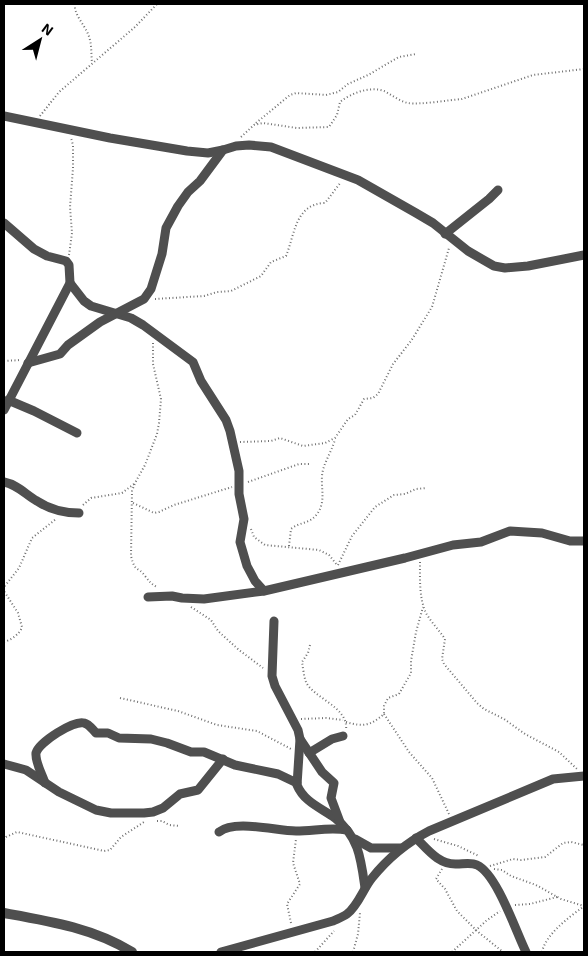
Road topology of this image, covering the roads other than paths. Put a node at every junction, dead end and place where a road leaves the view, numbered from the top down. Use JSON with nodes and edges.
{"nodes":[{"id":1,"x":4,"y":116,"type":"edge"},
{"id":2,"x":223,"y":150,"type":"junction"},
{"id":3,"x":498,"y":190,"type":"dead end"},
{"id":4,"x":4,"y":223,"type":"edge"},
{"id":5,"x":448,"y":236,"type":"junction"},
{"id":6,"x":584,"y":255,"type":"edge"},
{"id":7,"x":70,"y":283,"type":"junction"},
{"id":8,"x":117,"y":313,"type":"junction"},
{"id":9,"x":29,"y":361,"type":"junction"},
{"id":10,"x":8,"y":400,"type":"junction"},
{"id":11,"x":4,"y":410,"type":"edge"},
{"id":12,"x":77,"y":433,"type":"dead end"},
{"id":13,"x":4,"y":482,"type":"edge"},
{"id":14,"x":78,"y":513,"type":"road end"},
{"id":15,"x":584,"y":541,"type":"edge"},
{"id":16,"x":264,"y":591,"type":"junction"},
{"id":17,"x":148,"y":597,"type":"dead end"},
{"id":18,"x":274,"y":621,"type":"dead end"},
{"id":19,"x":343,"y":736,"type":"road end"},
{"id":20,"x":304,"y":753,"type":"junction"},
{"id":21,"x":223,"y":759,"type":"junction"},
{"id":22,"x":4,"y":764,"type":"edge"},
{"id":23,"x":584,"y":776,"type":"edge"},
{"id":24,"x":45,"y":783,"type":"junction"},
{"id":25,"x":297,"y":784,"type":"junction"},
{"id":26,"x":344,"y":827,"type":"junction"},
{"id":27,"x":219,"y":832,"type":"dead end"},
{"id":28,"x":420,"y":836,"type":"junction"},
{"id":29,"x":355,"y":840,"type":"junction"},
{"id":30,"x":401,"y":848,"type":"junction"},
{"id":31,"x":365,"y":888,"type":"junction"},
{"id":32,"x":4,"y":912,"type":"edge"},
{"id":33,"x":120,"y":949,"type":"edge"},
{"id":34,"x":132,"y":952,"type":"edge"},
{"id":35,"x":221,"y":952,"type":"edge"},
{"id":36,"x":526,"y":952,"type":"edge"}],
"edges":[{"from":1,"to":2,"type":"street"},
{"from":2,"to":5,"type":"street"},
{"from":2,"to":8,"type":"street"},
{"from":3,"to":5,"type":"street"},
{"from":4,"to":7,"type":"street"},
{"from":5,"to":6,"type":"street"},
{"from":7,"to":8,"type":"street"},
{"from":7,"to":9,"type":"street"},
{"from":8,"to":9,"type":"street"},
{"from":8,"to":16,"type":"street"},
{"from":9,"to":10,"type":"street"},
{"from":10,"to":11,"type":"street"},
{"from":10,"to":12,"type":"street"},
{"from":13,"to":14,"type":"street"},
{"from":15,"to":16,"type":"street"},
{"from":16,"to":17,"type":"street"},
{"from":18,"to":20,"type":"street"},
{"from":19,"to":20,"type":"street"},
{"from":20,"to":25,"type":"street"},
{"from":20,"to":26,"type":"street"},
{"from":21,"to":24,"type":"street"},
{"from":21,"to":24,"type":"street"},
{"from":21,"to":25,"type":"street"},
{"from":22,"to":24,"type":"street"},
{"from":23,"to":28,"type":"street"},
{"from":25,"to":26,"type":"street"},
{"from":26,"to":27,"type":"street"},
{"from":26,"to":29,"type":"street"},
{"from":28,"to":30,"type":"street"},
{"from":28,"to":36,"type":"street"},
{"from":29,"to":30,"type":"street"},
{"from":29,"to":31,"type":"street"},
{"from":30,"to":31,"type":"street"},
{"from":31,"to":35,"type":"street"},
{"from":32,"to":33,"type":"street"},
{"from":33,"to":34,"type":"street"}]}
